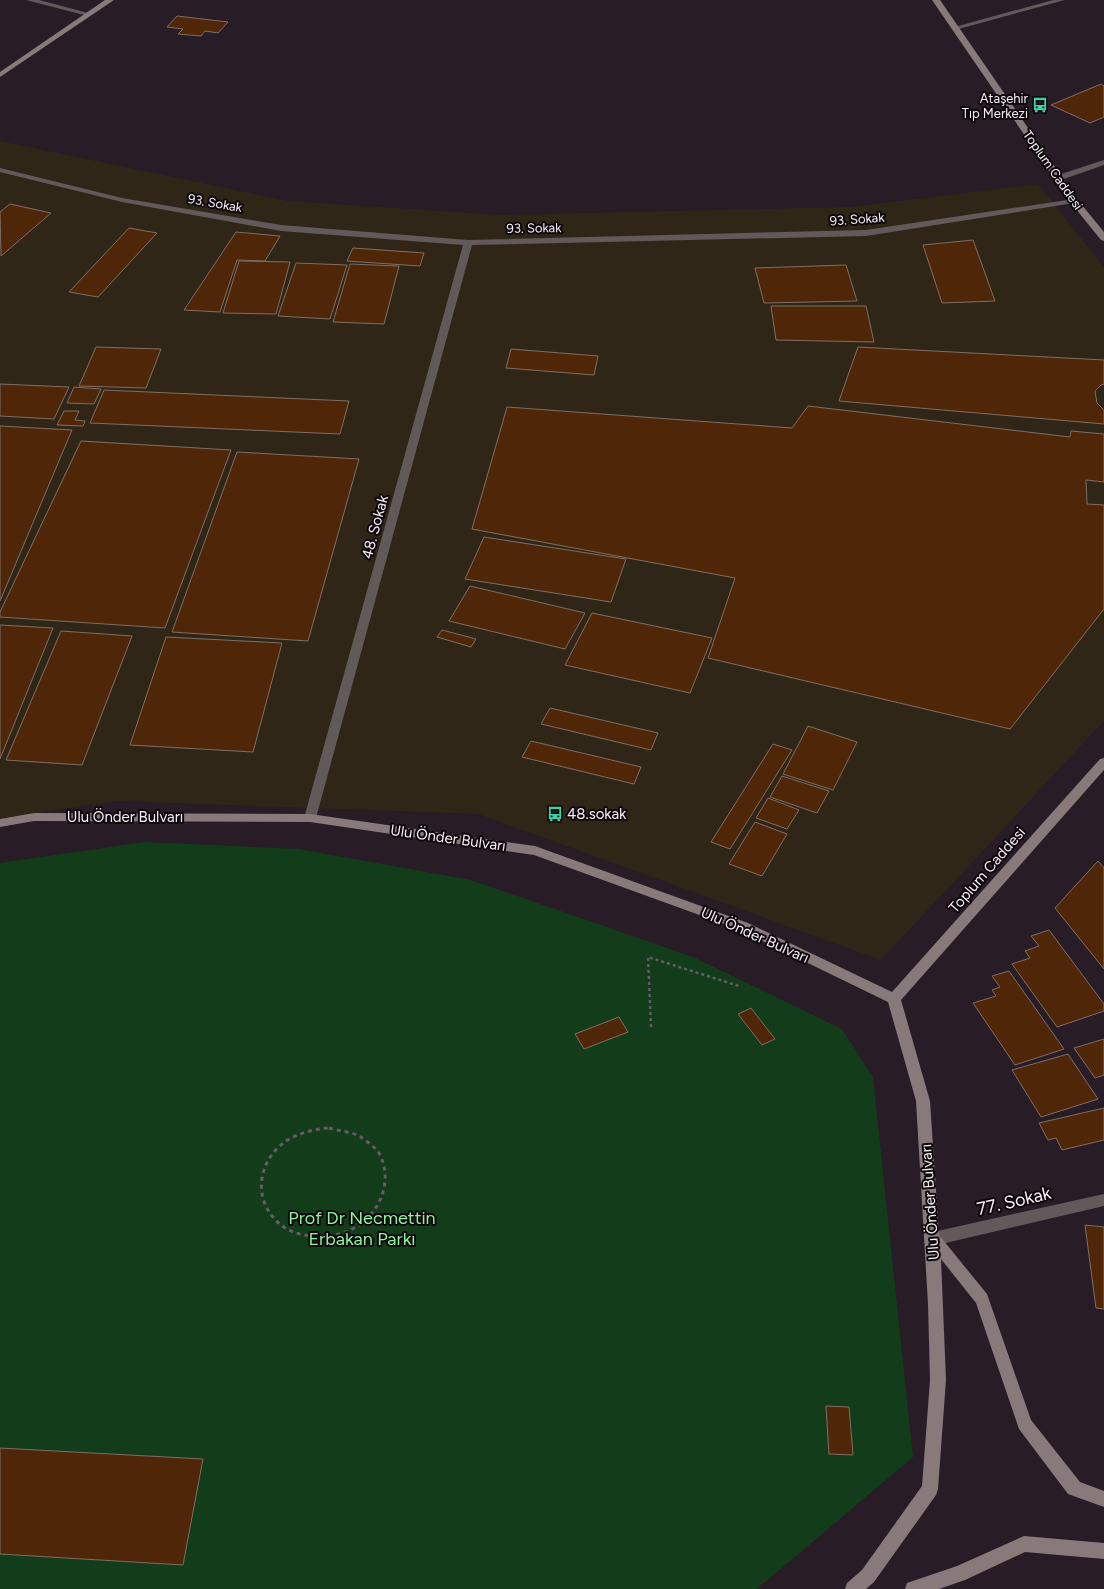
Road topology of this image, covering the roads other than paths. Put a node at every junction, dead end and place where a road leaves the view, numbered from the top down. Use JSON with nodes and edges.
{"nodes":[{"id":1,"x":30,"y":0,"type":"edge"},
{"id":2,"x":110,"y":0,"type":"edge"},
{"id":3,"x":936,"y":0,"type":"edge"},
{"id":4,"x":1061,"y":0,"type":"edge"},
{"id":5,"x":88,"y":14,"type":"junction"},
{"id":6,"x":955,"y":28,"type":"junction"},
{"id":7,"x":0,"y":75,"type":"edge"},
{"id":8,"x":1104,"y":162,"type":"edge"},
{"id":9,"x":0,"y":170,"type":"edge"},
{"id":10,"x":1058,"y":178,"type":"junction"},
{"id":11,"x":1074,"y":201,"type":"junction"},
{"id":12,"x":1104,"y":238,"type":"edge"},
{"id":13,"x":468,"y":242,"type":"junction"},
{"id":14,"x":1104,"y":762,"type":"edge"},
{"id":15,"x":310,"y":818,"type":"junction"},
{"id":16,"x":0,"y":823,"type":"edge"},
{"id":17,"x":894,"y":999,"type":"junction"},
{"id":18,"x":1104,"y":1200,"type":"edge"},
{"id":19,"x":933,"y":1239,"type":"junction"},
{"id":20,"x":1104,"y":1500,"type":"edge"},
{"id":21,"x":1104,"y":1551,"type":"edge"},
{"id":22,"x":853,"y":1589,"type":"edge"},
{"id":23,"x":913,"y":1589,"type":"edge"}],
"edges":[{"from":1,"to":5,"type":"street"},
{"from":2,"to":5,"type":"street"},
{"from":3,"to":6,"type":"street","name":"Toplum Caddesi"},
{"from":4,"to":6,"type":"street"},
{"from":5,"to":7,"type":"street"},
{"from":6,"to":10,"type":"street","name":"Toplum Caddesi"},
{"from":8,"to":10,"type":"street"},
{"from":9,"to":13,"type":"street","name":"93. Sokak"},
{"from":10,"to":11,"type":"street","name":"Toplum Caddesi"},
{"from":11,"to":12,"type":"street","name":"Toplum Caddesi"},
{"from":11,"to":13,"type":"street","name":"93. Sokak"},
{"from":13,"to":15,"type":"street","name":"48. Sokak"},
{"from":14,"to":17,"type":"street","name":"Toplum Caddesi"},
{"from":15,"to":16,"type":"street","name":"Ulu Önder Bulvarı"},
{"from":15,"to":17,"type":"street","name":"Ulu Önder Bulvarı"},
{"from":17,"to":19,"type":"street","name":"Ulu Önder Bulvarı"},
{"from":18,"to":19,"type":"street","name":"77. Sokak"},
{"from":19,"to":20,"type":"street"},
{"from":19,"to":22,"type":"street","name":"Ulu Önder Bulvarı"},
{"from":21,"to":23,"type":"street"}]}
